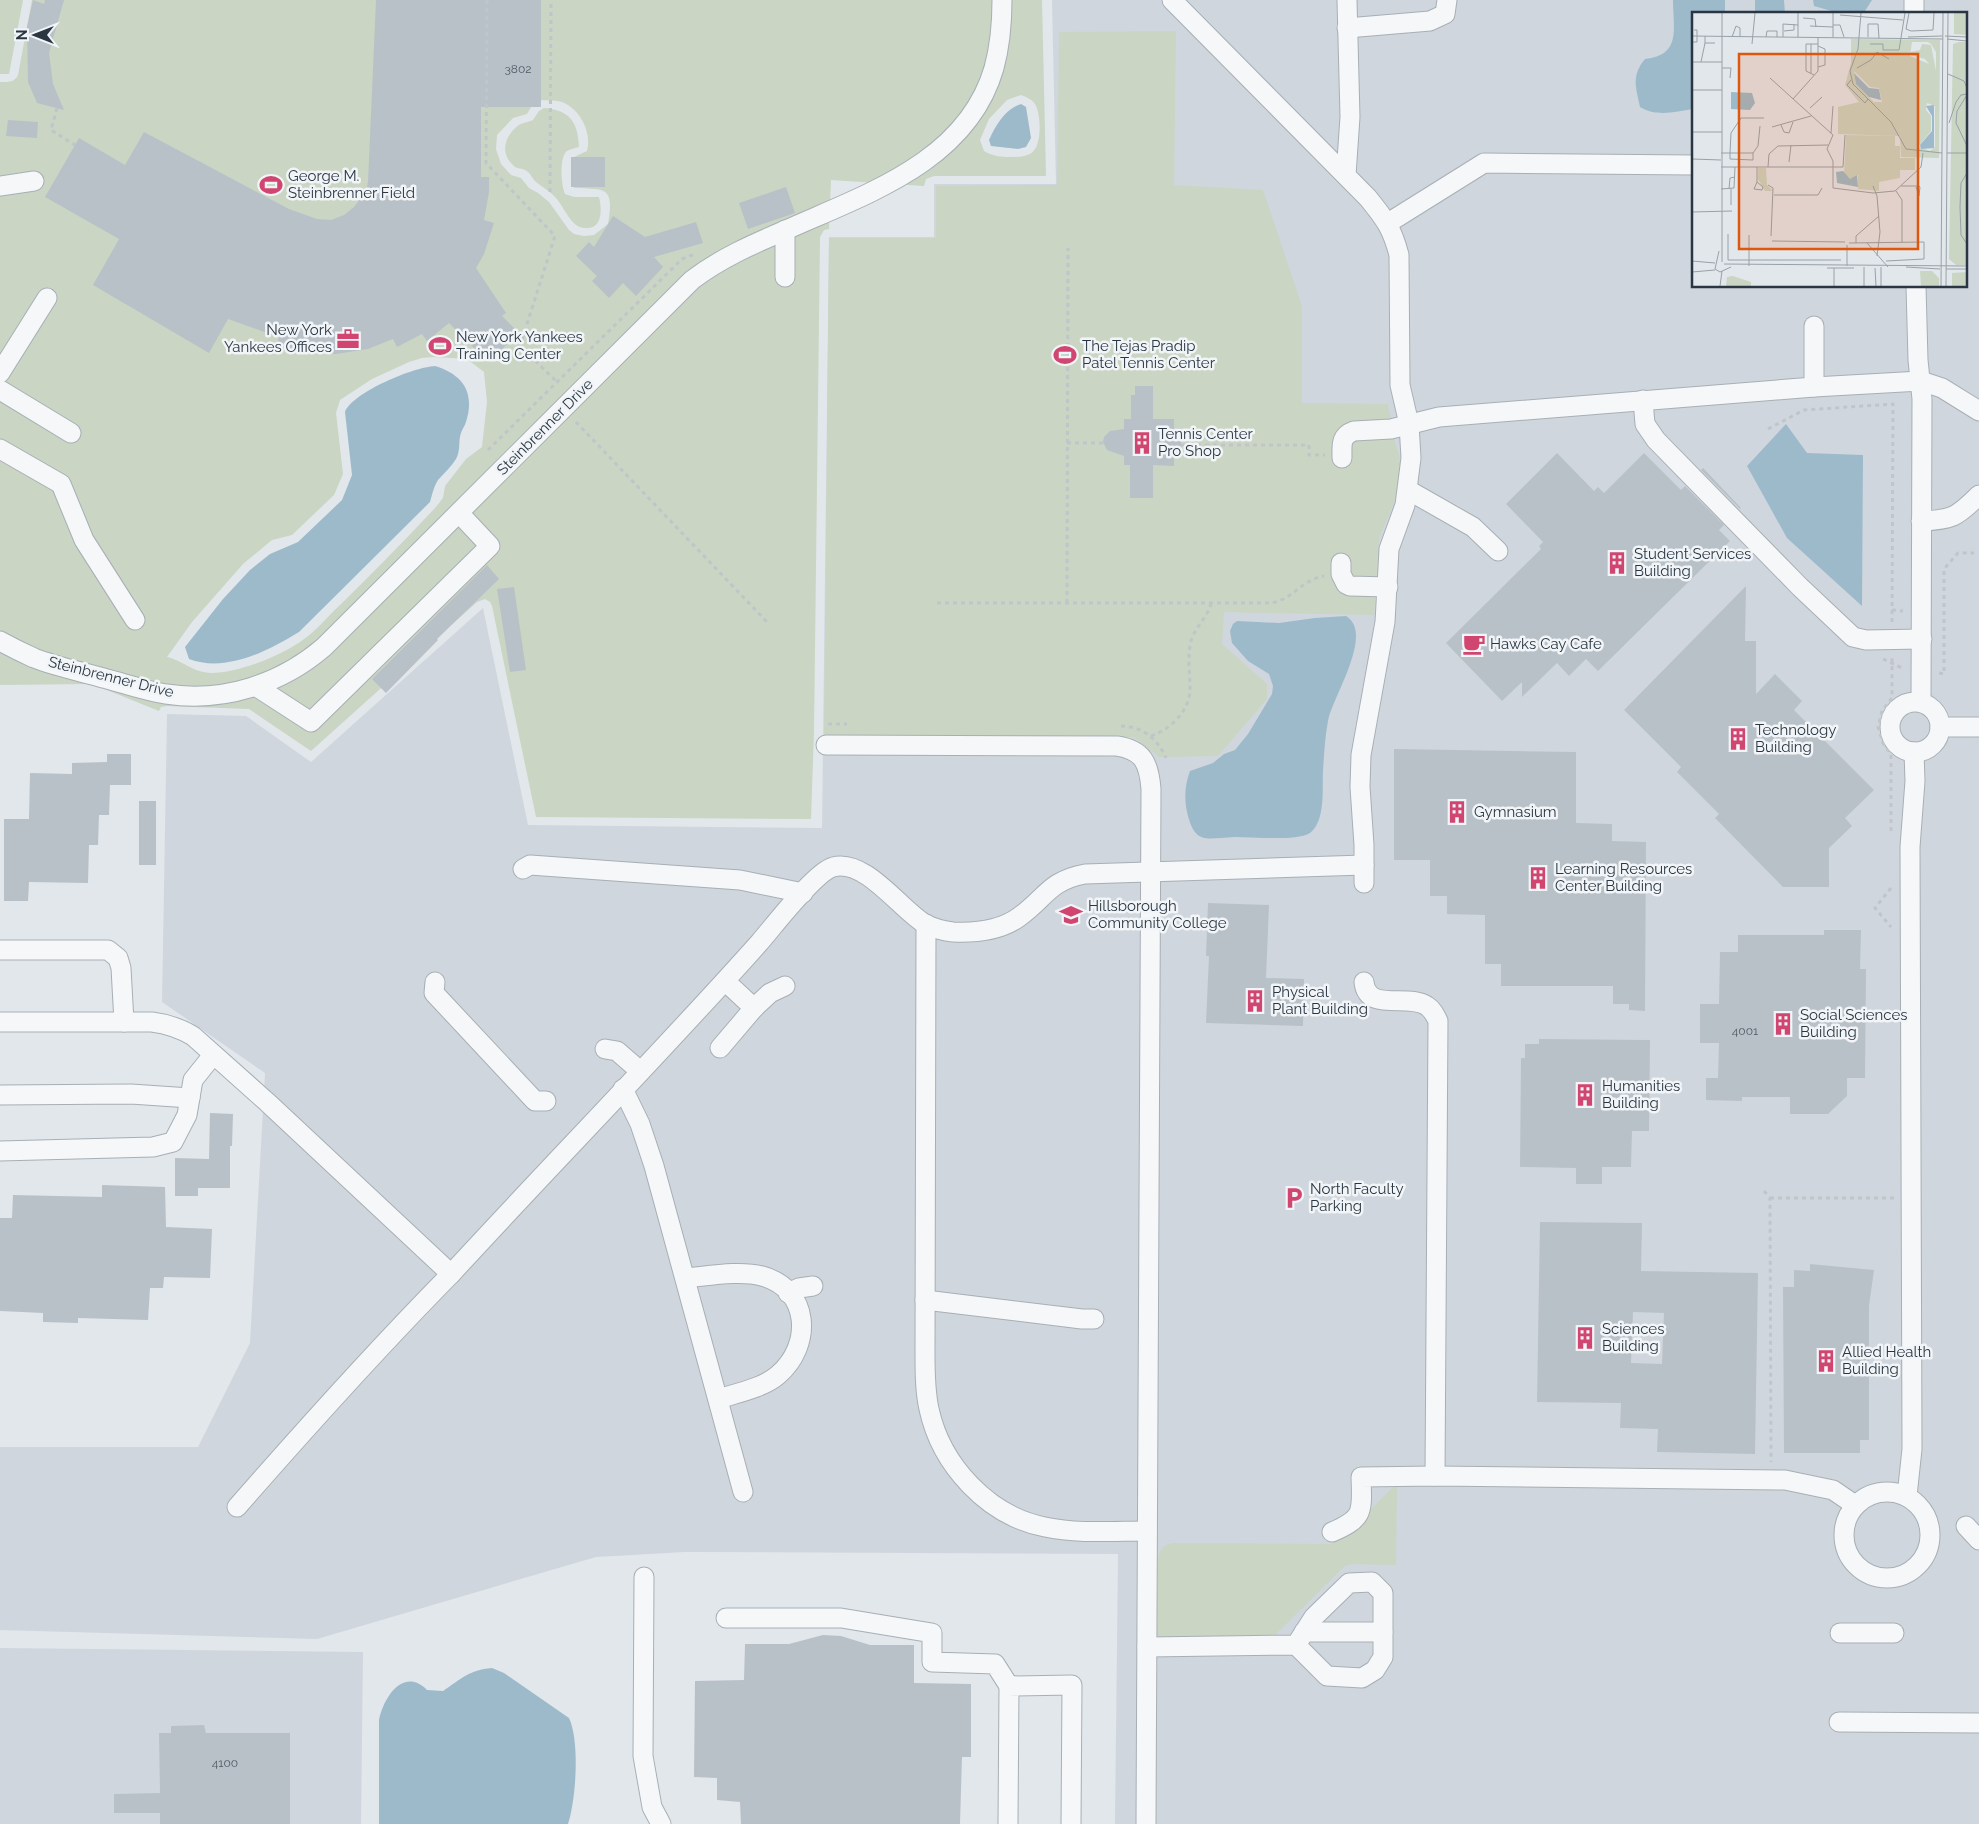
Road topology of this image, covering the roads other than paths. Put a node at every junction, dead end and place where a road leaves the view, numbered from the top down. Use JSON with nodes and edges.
{"nodes":[{"id":1,"x":1002,"y":0,"type":"edge"},
{"id":2,"x":1172,"y":0,"type":"edge"},
{"id":3,"x":1347,"y":0,"type":"edge"},
{"id":4,"x":1447,"y":0,"type":"edge"},
{"id":5,"x":1347,"y":28,"type":"junction"},
{"id":6,"x":1692,"y":165,"type":"edge"},
{"id":7,"x":1346,"y":175,"type":"junction"},
{"id":8,"x":34,"y":180,"type":"dead end"},
{"id":9,"x":0,"y":186,"type":"edge"},
{"id":10,"x":1388,"y":223,"type":"junction"},
{"id":11,"x":785,"y":230,"type":"junction"},
{"id":12,"x":785,"y":277,"type":"dead end"},
{"id":13,"x":1916,"y":288,"type":"edge"},
{"id":14,"x":47,"y":298,"type":"dead end"},
{"id":15,"x":1814,"y":326,"type":"dead end"},
{"id":16,"x":0,"y":373,"type":"edge"},
{"id":17,"x":1920,"y":381,"type":"junction"},
{"id":18,"x":1814,"y":387,"type":"junction"},
{"id":19,"x":0,"y":390,"type":"edge"},
{"id":20,"x":1643,"y":400,"type":"junction"},
{"id":21,"x":1979,"y":411,"type":"edge"},
{"id":22,"x":1409,"y":424,"type":"junction"},
{"id":23,"x":71,"y":433,"type":"dead end"},
{"id":24,"x":0,"y":449,"type":"edge"},
{"id":25,"x":1342,"y":457,"type":"road end"},
{"id":26,"x":1408,"y":490,"type":"junction"},
{"id":27,"x":1979,"y":495,"type":"edge"},
{"id":28,"x":459,"y":513,"type":"junction"},
{"id":29,"x":1920,"y":521,"type":"junction"},
{"id":30,"x":1498,"y":551,"type":"dead end"},
{"id":31,"x":1341,"y":569,"type":"road end"},
{"id":32,"x":1388,"y":587,"type":"junction"},
{"id":33,"x":135,"y":620,"type":"dead end"},
{"id":34,"x":1922,"y":638,"type":"junction"},
{"id":35,"x":0,"y":641,"type":"edge"},
{"id":36,"x":257,"y":687,"type":"junction"},
{"id":37,"x":1921,"y":702,"type":"junction"},
{"id":38,"x":1940,"y":727,"type":"junction"},
{"id":39,"x":1979,"y":727,"type":"edge"},
{"id":40,"x":826,"y":745,"type":"dead end"},
{"id":41,"x":1914,"y":752,"type":"junction"},
{"id":42,"x":523,"y":869,"type":"dead end"},
{"id":43,"x":1150,"y":872,"type":"junction"},
{"id":44,"x":803,"y":893,"type":"junction"},
{"id":45,"x":926,"y":924,"type":"junction"},
{"id":46,"x":0,"y":950,"type":"edge"},
{"id":47,"x":725,"y":981,"type":"junction"},
{"id":48,"x":435,"y":982,"type":"dead end"},
{"id":49,"x":1364,"y":982,"type":"dead end"},
{"id":50,"x":785,"y":986,"type":"dead end"},
{"id":51,"x":754,"y":1008,"type":"junction"},
{"id":52,"x":0,"y":1022,"type":"edge"},
{"id":53,"x":124,"y":1022,"type":"junction"},
{"id":54,"x":720,"y":1048,"type":"dead end"},
{"id":55,"x":605,"y":1049,"type":"dead end"},
{"id":56,"x":213,"y":1055,"type":"junction"},
{"id":57,"x":640,"y":1071,"type":"junction"},
{"id":58,"x":623,"y":1089,"type":"junction"},
{"id":59,"x":0,"y":1095,"type":"edge"},
{"id":60,"x":190,"y":1098,"type":"junction"},
{"id":61,"x":546,"y":1101,"type":"dead end"},
{"id":62,"x":0,"y":1151,"type":"edge"},
{"id":63,"x":451,"y":1274,"type":"junction"},
{"id":64,"x":686,"y":1278,"type":"junction"},
{"id":65,"x":813,"y":1286,"type":"dead end"},
{"id":66,"x":788,"y":1293,"type":"junction"},
{"id":67,"x":925,"y":1300,"type":"junction"},
{"id":68,"x":1094,"y":1319,"type":"dead end"},
{"id":69,"x":718,"y":1399,"type":"junction"},
{"id":70,"x":1435,"y":1476,"type":"junction"},
{"id":71,"x":743,"y":1492,"type":"dead end"},
{"id":72,"x":1906,"y":1496,"type":"junction"},
{"id":73,"x":1855,"y":1506,"type":"junction"},
{"id":74,"x":237,"y":1507,"type":"dead end"},
{"id":75,"x":1966,"y":1526,"type":"dead end"},
{"id":76,"x":1147,"y":1531,"type":"junction"},
{"id":77,"x":1332,"y":1532,"type":"dead end"},
{"id":78,"x":1979,"y":1540,"type":"edge"},
{"id":79,"x":644,"y":1577,"type":"dead end"},
{"id":80,"x":726,"y":1618,"type":"dead end"},
{"id":81,"x":1383,"y":1632,"type":"junction"},
{"id":82,"x":1840,"y":1633,"type":"dead end"},
{"id":83,"x":1894,"y":1633,"type":"dead end"},
{"id":84,"x":1300,"y":1639,"type":"junction"},
{"id":85,"x":1147,"y":1647,"type":"junction"},
{"id":86,"x":1009,"y":1686,"type":"junction"},
{"id":87,"x":1839,"y":1722,"type":"dead end"},
{"id":88,"x":1979,"y":1723,"type":"edge"},
{"id":89,"x":661,"y":1824,"type":"edge"},
{"id":90,"x":1008,"y":1824,"type":"edge"},
{"id":91,"x":1071,"y":1824,"type":"edge"},
{"id":92,"x":1146,"y":1824,"type":"edge"}],
"edges":[{"from":1,"to":11,"type":"street","name":"Steinbrenner Drive"},
{"from":2,"to":7,"type":"street"},
{"from":3,"to":5,"type":"street"},
{"from":4,"to":5,"type":"street"},
{"from":5,"to":7,"type":"street"},
{"from":6,"to":10,"type":"street"},
{"from":7,"to":10,"type":"street"},
{"from":8,"to":9,"type":"street"},
{"from":10,"to":22,"type":"street"},
{"from":11,"to":12,"type":"street"},
{"from":11,"to":28,"type":"street","name":"Steinbrenner Drive"},
{"from":13,"to":17,"type":"street"},
{"from":14,"to":16,"type":"street"},
{"from":15,"to":18,"type":"street"},
{"from":17,"to":18,"type":"street"},
{"from":17,"to":21,"type":"street"},
{"from":17,"to":29,"type":"street"},
{"from":18,"to":20,"type":"street"},
{"from":19,"to":23,"type":"street"},
{"from":20,"to":22,"type":"street"},
{"from":20,"to":34,"type":"street"},
{"from":22,"to":25,"type":"street"},
{"from":22,"to":26,"type":"street"},
{"from":24,"to":33,"type":"street"},
{"from":26,"to":30,"type":"street"},
{"from":26,"to":32,"type":"street"},
{"from":27,"to":29,"type":"street"},
{"from":28,"to":36,"type":"street","name":"Steinbrenner Drive"},
{"from":28,"to":36,"type":"street"},
{"from":29,"to":34,"type":"street"},
{"from":31,"to":32,"type":"street"},
{"from":32,"to":43,"type":"street"},
{"from":34,"to":37,"type":"street"},
{"from":35,"to":36,"type":"street","name":"Steinbrenner Drive"},
{"from":37,"to":38,"type":"street"},
{"from":37,"to":41,"type":"street"},
{"from":38,"to":39,"type":"street"},
{"from":38,"to":41,"type":"street"},
{"from":40,"to":43,"type":"street"},
{"from":41,"to":72,"type":"street"},
{"from":42,"to":44,"type":"street"},
{"from":43,"to":45,"type":"street"},
{"from":43,"to":76,"type":"street"},
{"from":44,"to":45,"type":"street"},
{"from":44,"to":47,"type":"street"},
{"from":45,"to":67,"type":"street"},
{"from":46,"to":53,"type":"street"},
{"from":47,"to":51,"type":"street"},
{"from":47,"to":57,"type":"street"},
{"from":48,"to":61,"type":"street"},
{"from":49,"to":70,"type":"street"},
{"from":50,"to":51,"type":"street"},
{"from":51,"to":54,"type":"street"},
{"from":52,"to":53,"type":"street"},
{"from":53,"to":56,"type":"street"},
{"from":55,"to":57,"type":"street"},
{"from":56,"to":60,"type":"street"},
{"from":56,"to":63,"type":"street"},
{"from":57,"to":58,"type":"street"},
{"from":58,"to":63,"type":"street"},
{"from":58,"to":64,"type":"street"},
{"from":59,"to":60,"type":"street"},
{"from":60,"to":62,"type":"street"},
{"from":63,"to":74,"type":"street"},
{"from":64,"to":66,"type":"street"},
{"from":64,"to":69,"type":"street"},
{"from":65,"to":66,"type":"street"},
{"from":66,"to":69,"type":"street"},
{"from":67,"to":68,"type":"street"},
{"from":67,"to":76,"type":"street"},
{"from":69,"to":71,"type":"street"},
{"from":70,"to":73,"type":"street"},
{"from":70,"to":77,"type":"street"},
{"from":72,"to":73,"type":"street"},
{"from":72,"to":73,"type":"street"},
{"from":75,"to":78,"type":"street"},
{"from":76,"to":85,"type":"street"},
{"from":79,"to":89,"type":"street"},
{"from":80,"to":86,"type":"street"},
{"from":81,"to":84,"type":"street"},
{"from":81,"to":84,"type":"street"},
{"from":81,"to":84,"type":"street"},
{"from":82,"to":83,"type":"street"},
{"from":84,"to":85,"type":"street"},
{"from":85,"to":92,"type":"street"},
{"from":86,"to":90,"type":"street"},
{"from":86,"to":91,"type":"street"},
{"from":87,"to":88,"type":"street"}]}
